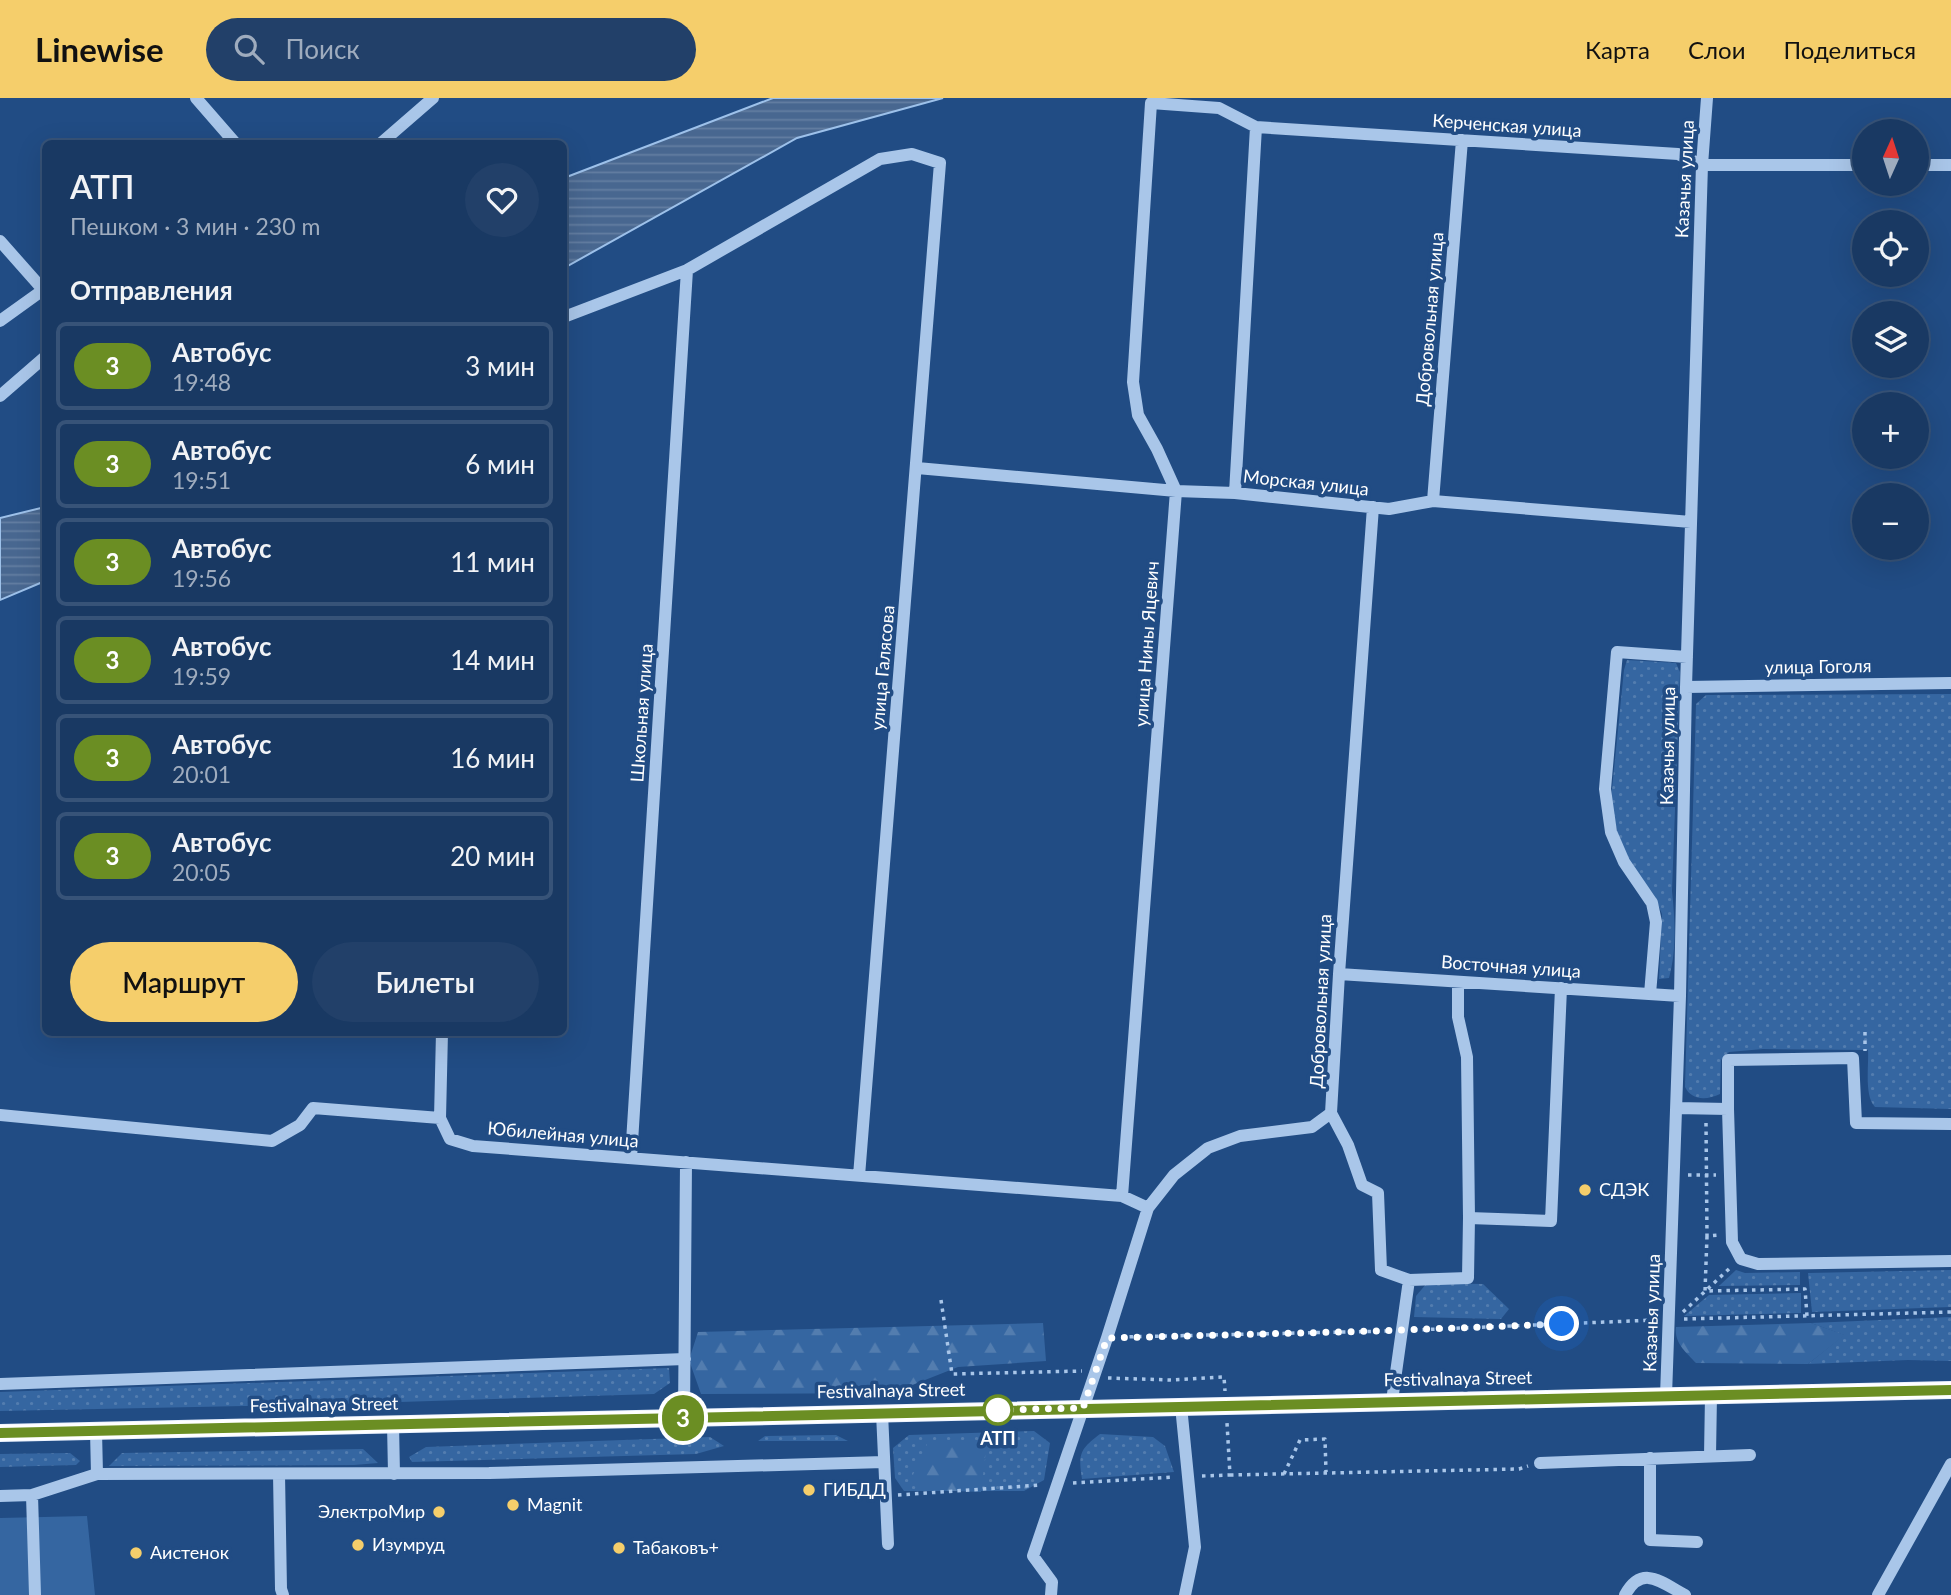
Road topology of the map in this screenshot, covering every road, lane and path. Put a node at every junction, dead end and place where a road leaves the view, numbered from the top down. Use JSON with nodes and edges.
{"nodes":[{"id":1,"x":196,"y":98,"type":"edge"},
{"id":2,"x":433,"y":98,"type":"edge"},
{"id":3,"x":1707,"y":98,"type":"edge"},
{"id":4,"x":1151,"y":103,"type":"joint"},
{"id":5,"x":1256,"y":127,"type":"junction"},
{"id":6,"x":233,"y":140,"type":"edge"},
{"id":7,"x":385,"y":140,"type":"edge"},
{"id":8,"x":1462,"y":140,"type":"junction"},
{"id":9,"x":1702,"y":165,"type":"junction"},
{"id":10,"x":1852,"y":165,"type":"edge"},
{"id":11,"x":1929,"y":165,"type":"edge"},
{"id":12,"x":1951,"y":165,"type":"edge"},
{"id":13,"x":0,"y":241,"type":"edge"},
{"id":14,"x":687,"y":270,"type":"junction"},
{"id":15,"x":42,"y":289,"type":"edge"},
{"id":16,"x":42,"y":292,"type":"edge"},
{"id":17,"x":567,"y":316,"type":"edge"},
{"id":18,"x":0,"y":321,"type":"edge"},
{"id":19,"x":42,"y":359,"type":"edge"},
{"id":20,"x":0,"y":396,"type":"edge"},
{"id":21,"x":916,"y":468,"type":"junction"},
{"id":22,"x":1176,"y":491,"type":"junction"},
{"id":23,"x":1235,"y":493,"type":"junction"},
{"id":24,"x":1433,"y":501,"type":"junction"},
{"id":25,"x":1373,"y":507,"type":"junction"},
{"id":26,"x":1692,"y":522,"type":"junction"},
{"id":27,"x":1687,"y":657,"type":"junction"},
{"id":28,"x":1951,"y":683,"type":"edge"},
{"id":29,"x":1686,"y":687,"type":"junction"},
{"id":30,"x":1339,"y":974,"type":"junction"},
{"id":31,"x":1458,"y":982,"type":"junction"},
{"id":32,"x":1561,"y":988,"type":"junction"},
{"id":33,"x":1650,"y":994,"type":"junction"},
{"id":34,"x":1680,"y":996,"type":"junction"},
{"id":35,"x":1865,"y":1032,"type":"dead end"},
{"id":36,"x":442,"y":1036,"type":"edge"},
{"id":37,"x":1865,"y":1060,"type":"dead end"},
{"id":38,"x":1676,"y":1108,"type":"junction"},
{"id":39,"x":1728,"y":1109,"type":"junction"},
{"id":40,"x":1331,"y":1113,"type":"junction"},
{"id":41,"x":0,"y":1115,"type":"edge"},
{"id":42,"x":440,"y":1118,"type":"junction"},
{"id":43,"x":1706,"y":1118,"type":"dead end"},
{"id":44,"x":1951,"y":1124,"type":"edge"},
{"id":45,"x":632,"y":1158,"type":"junction"},
{"id":46,"x":686,"y":1162,"type":"junction"},
{"id":47,"x":1674,"y":1175,"type":"junction"},
{"id":48,"x":1706,"y":1175,"type":"junction"},
{"id":49,"x":1721,"y":1175,"type":"dead end"},
{"id":50,"x":859,"y":1176,"type":"junction"},
{"id":51,"x":1122,"y":1196,"type":"junction"},
{"id":52,"x":1148,"y":1208,"type":"junction"},
{"id":53,"x":1469,"y":1218,"type":"junction"},
{"id":54,"x":1723,"y":1228,"type":"dead end"},
{"id":55,"x":1707,"y":1236,"type":"junction"},
{"id":56,"x":1741,"y":1259,"type":"junction"},
{"id":57,"x":1951,"y":1261,"type":"edge"},
{"id":58,"x":1409,"y":1280,"type":"junction"},
{"id":59,"x":1705,"y":1292,"type":"junction"},
{"id":60,"x":1951,"y":1312,"type":"edge"},
{"id":61,"x":1807,"y":1316,"type":"junction"},
{"id":62,"x":1669,"y":1320,"type":"junction"},
{"id":63,"x":1403,"y":1330,"type":"junction"},
{"id":64,"x":1107,"y":1338,"type":"junction"},
{"id":65,"x":685,"y":1359,"type":"junction"},
{"id":66,"x":0,"y":1384,"type":"edge"},
{"id":67,"x":1951,"y":1390,"type":"edge"},
{"id":68,"x":1711,"y":1395,"type":"junction"},
{"id":69,"x":1666,"y":1396,"type":"junction"},
{"id":70,"x":1392,"y":1401,"type":"junction"},
{"id":71,"x":1181,"y":1406,"type":"junction"},
{"id":72,"x":1083,"y":1408,"type":"junction"},
{"id":73,"x":882,"y":1413,"type":"junction"},
{"id":74,"x":684,"y":1418,"type":"junction"},
{"id":75,"x":393,"y":1424,"type":"junction"},
{"id":76,"x":96,"y":1431,"type":"junction"},
{"id":77,"x":0,"y":1433,"type":"edge"},
{"id":78,"x":1751,"y":1455,"type":"dead end"},
{"id":79,"x":1710,"y":1456,"type":"junction"},
{"id":80,"x":1650,"y":1458,"type":"junction"},
{"id":81,"x":884,"y":1462,"type":"junction"},
{"id":82,"x":1540,"y":1463,"type":"joint"},
{"id":83,"x":1951,"y":1464,"type":"edge"},
{"id":84,"x":1326,"y":1473,"type":"junction"},
{"id":85,"x":97,"y":1474,"type":"junction"},
{"id":86,"x":279,"y":1474,"type":"junction"},
{"id":87,"x":394,"y":1474,"type":"junction"},
{"id":88,"x":1284,"y":1474,"type":"junction"},
{"id":89,"x":1230,"y":1475,"type":"dead end"},
{"id":90,"x":32,"y":1495,"type":"junction"},
{"id":91,"x":0,"y":1496,"type":"edge"},
{"id":92,"x":1697,"y":1542,"type":"dead end"},
{"id":93,"x":888,"y":1544,"type":"dead end"},
{"id":94,"x":35,"y":1595,"type":"edge"},
{"id":95,"x":283,"y":1595,"type":"edge"},
{"id":96,"x":1051,"y":1595,"type":"edge"},
{"id":97,"x":1185,"y":1595,"type":"edge"},
{"id":98,"x":1625,"y":1595,"type":"edge"},
{"id":99,"x":1685,"y":1595,"type":"edge"},
{"id":100,"x":1878,"y":1595,"type":"edge"}],
"edges":[{"from":1,"to":6,"type":"street"},
{"from":2,"to":7,"type":"street"},
{"from":3,"to":9,"type":"street","name":"Казачья улица"},
{"from":4,"to":5,"type":"street","name":"Керченская улица"},
{"from":4,"to":22,"type":"street","name":"улица Нины Яцевич"},
{"from":5,"to":8,"type":"street","name":"Керченская улица"},
{"from":5,"to":23,"type":"street"},
{"from":8,"to":9,"type":"street","name":"Керченская улица"},
{"from":8,"to":24,"type":"street","name":"Добровольная улица"},
{"from":9,"to":10,"type":"street","name":"Керченская улица"},
{"from":9,"to":26,"type":"street","name":"Казачья улица"},
{"from":11,"to":12,"type":"street"},
{"from":13,"to":15,"type":"street"},
{"from":14,"to":17,"type":"street"},
{"from":14,"to":21,"type":"street","name":"улица Галясова"},
{"from":14,"to":45,"type":"street","name":"Школьная улица"},
{"from":16,"to":18,"type":"street"},
{"from":19,"to":20,"type":"street"},
{"from":21,"to":22,"type":"street","name":"Морская улица"},
{"from":21,"to":50,"type":"street","name":"улица Галясова"},
{"from":22,"to":23,"type":"street","name":"Морская улица"},
{"from":22,"to":51,"type":"street","name":"улица Нины Яцевич"},
{"from":23,"to":25,"type":"street","name":"Морская улица"},
{"from":24,"to":25,"type":"street","name":"Морская улица"},
{"from":24,"to":26,"type":"street","name":"Морская улица"},
{"from":25,"to":30,"type":"street","name":"Добровольная улица"},
{"from":26,"to":27,"type":"street","name":"Казачья улица"},
{"from":27,"to":29,"type":"street","name":"Казачья улица"},
{"from":27,"to":33,"type":"street"},
{"from":28,"to":29,"type":"street","name":"улица Гоголя"},
{"from":29,"to":34,"type":"street","name":"Казачья улица"},
{"from":30,"to":31,"type":"street","name":"Восточная улица"},
{"from":30,"to":40,"type":"street","name":"Добровольная улица"},
{"from":31,"to":32,"type":"street","name":"Восточная улица"},
{"from":31,"to":53,"type":"street"},
{"from":32,"to":33,"type":"street","name":"Восточная улица"},
{"from":32,"to":53,"type":"street"},
{"from":33,"to":34,"type":"street","name":"Восточная улица"},
{"from":34,"to":38,"type":"street","name":"Казачья улица"},
{"from":35,"to":37,"type":"path"},
{"from":36,"to":42,"type":"street"},
{"from":38,"to":39,"type":"street"},
{"from":38,"to":47,"type":"street","name":"Казачья улица"},
{"from":39,"to":44,"type":"street"},
{"from":39,"to":56,"type":"street"},
{"from":40,"to":52,"type":"street","name":"Добровольная улица"},
{"from":40,"to":58,"type":"street"},
{"from":41,"to":42,"type":"street"},
{"from":42,"to":45,"type":"street","name":"Юбилейная улица"},
{"from":43,"to":48,"type":"path"},
{"from":45,"to":46,"type":"street","name":"Юбилейная улица"},
{"from":46,"to":50,"type":"street","name":"Юбилейная улица"},
{"from":46,"to":65,"type":"street"},
{"from":47,"to":48,"type":"path"},
{"from":47,"to":62,"type":"street","name":"Казачья улица"},
{"from":48,"to":49,"type":"path"},
{"from":48,"to":55,"type":"path"},
{"from":50,"to":51,"type":"street","name":"Юбилейная улица"},
{"from":51,"to":52,"type":"street","name":"Юбилейная улица"},
{"from":52,"to":64,"type":"street","name":"Добровольная улица"},
{"from":53,"to":58,"type":"street"},
{"from":54,"to":55,"type":"path"},
{"from":55,"to":59,"type":"path"},
{"from":56,"to":57,"type":"street"},
{"from":56,"to":59,"type":"path"},
{"from":58,"to":63,"type":"street"},
{"from":59,"to":61,"type":"path"},
{"from":59,"to":62,"type":"path"},
{"from":60,"to":61,"type":"path"},
{"from":61,"to":62,"type":"path"},
{"from":62,"to":63,"type":"path"},
{"from":62,"to":69,"type":"street","name":"Казачья улица"},
{"from":63,"to":64,"type":"path"},
{"from":63,"to":70,"type":"street"},
{"from":64,"to":72,"type":"street","name":"Добровольная улица"},
{"from":65,"to":66,"type":"street"},
{"from":65,"to":74,"type":"street"},
{"from":67,"to":68,"type":"main road","name":"Festivalnaya Street"},
{"from":68,"to":69,"type":"main road","name":"Festivalnaya Street"},
{"from":68,"to":79,"type":"street"},
{"from":69,"to":70,"type":"main road","name":"Festivalnaya Street"},
{"from":70,"to":71,"type":"main road","name":"Festivalnaya Street"},
{"from":71,"to":72,"type":"main road","name":"Festivalnaya Street"},
{"from":71,"to":97,"type":"street"},
{"from":72,"to":73,"type":"main road","name":"Festivalnaya Street"},
{"from":72,"to":96,"type":"street","name":"Добровольная улица"},
{"from":73,"to":74,"type":"main road","name":"Festivalnaya Street"},
{"from":73,"to":81,"type":"street"},
{"from":74,"to":75,"type":"main road","name":"Festivalnaya Street"},
{"from":75,"to":76,"type":"main road","name":"Festivalnaya Street"},
{"from":75,"to":87,"type":"street"},
{"from":76,"to":77,"type":"main road","name":"Festivalnaya Street"},
{"from":76,"to":85,"type":"street"},
{"from":78,"to":79,"type":"street"},
{"from":79,"to":80,"type":"street"},
{"from":80,"to":82,"type":"street"},
{"from":80,"to":92,"type":"street"},
{"from":81,"to":87,"type":"street"},
{"from":81,"to":93,"type":"street"},
{"from":82,"to":84,"type":"path"},
{"from":83,"to":100,"type":"street"},
{"from":84,"to":88,"type":"path"},
{"from":84,"to":88,"type":"path"},
{"from":85,"to":86,"type":"street"},
{"from":85,"to":90,"type":"street"},
{"from":86,"to":87,"type":"street"},
{"from":86,"to":95,"type":"street"},
{"from":88,"to":89,"type":"path"},
{"from":90,"to":91,"type":"street"},
{"from":90,"to":94,"type":"street"},
{"from":98,"to":99,"type":"street"}]}
